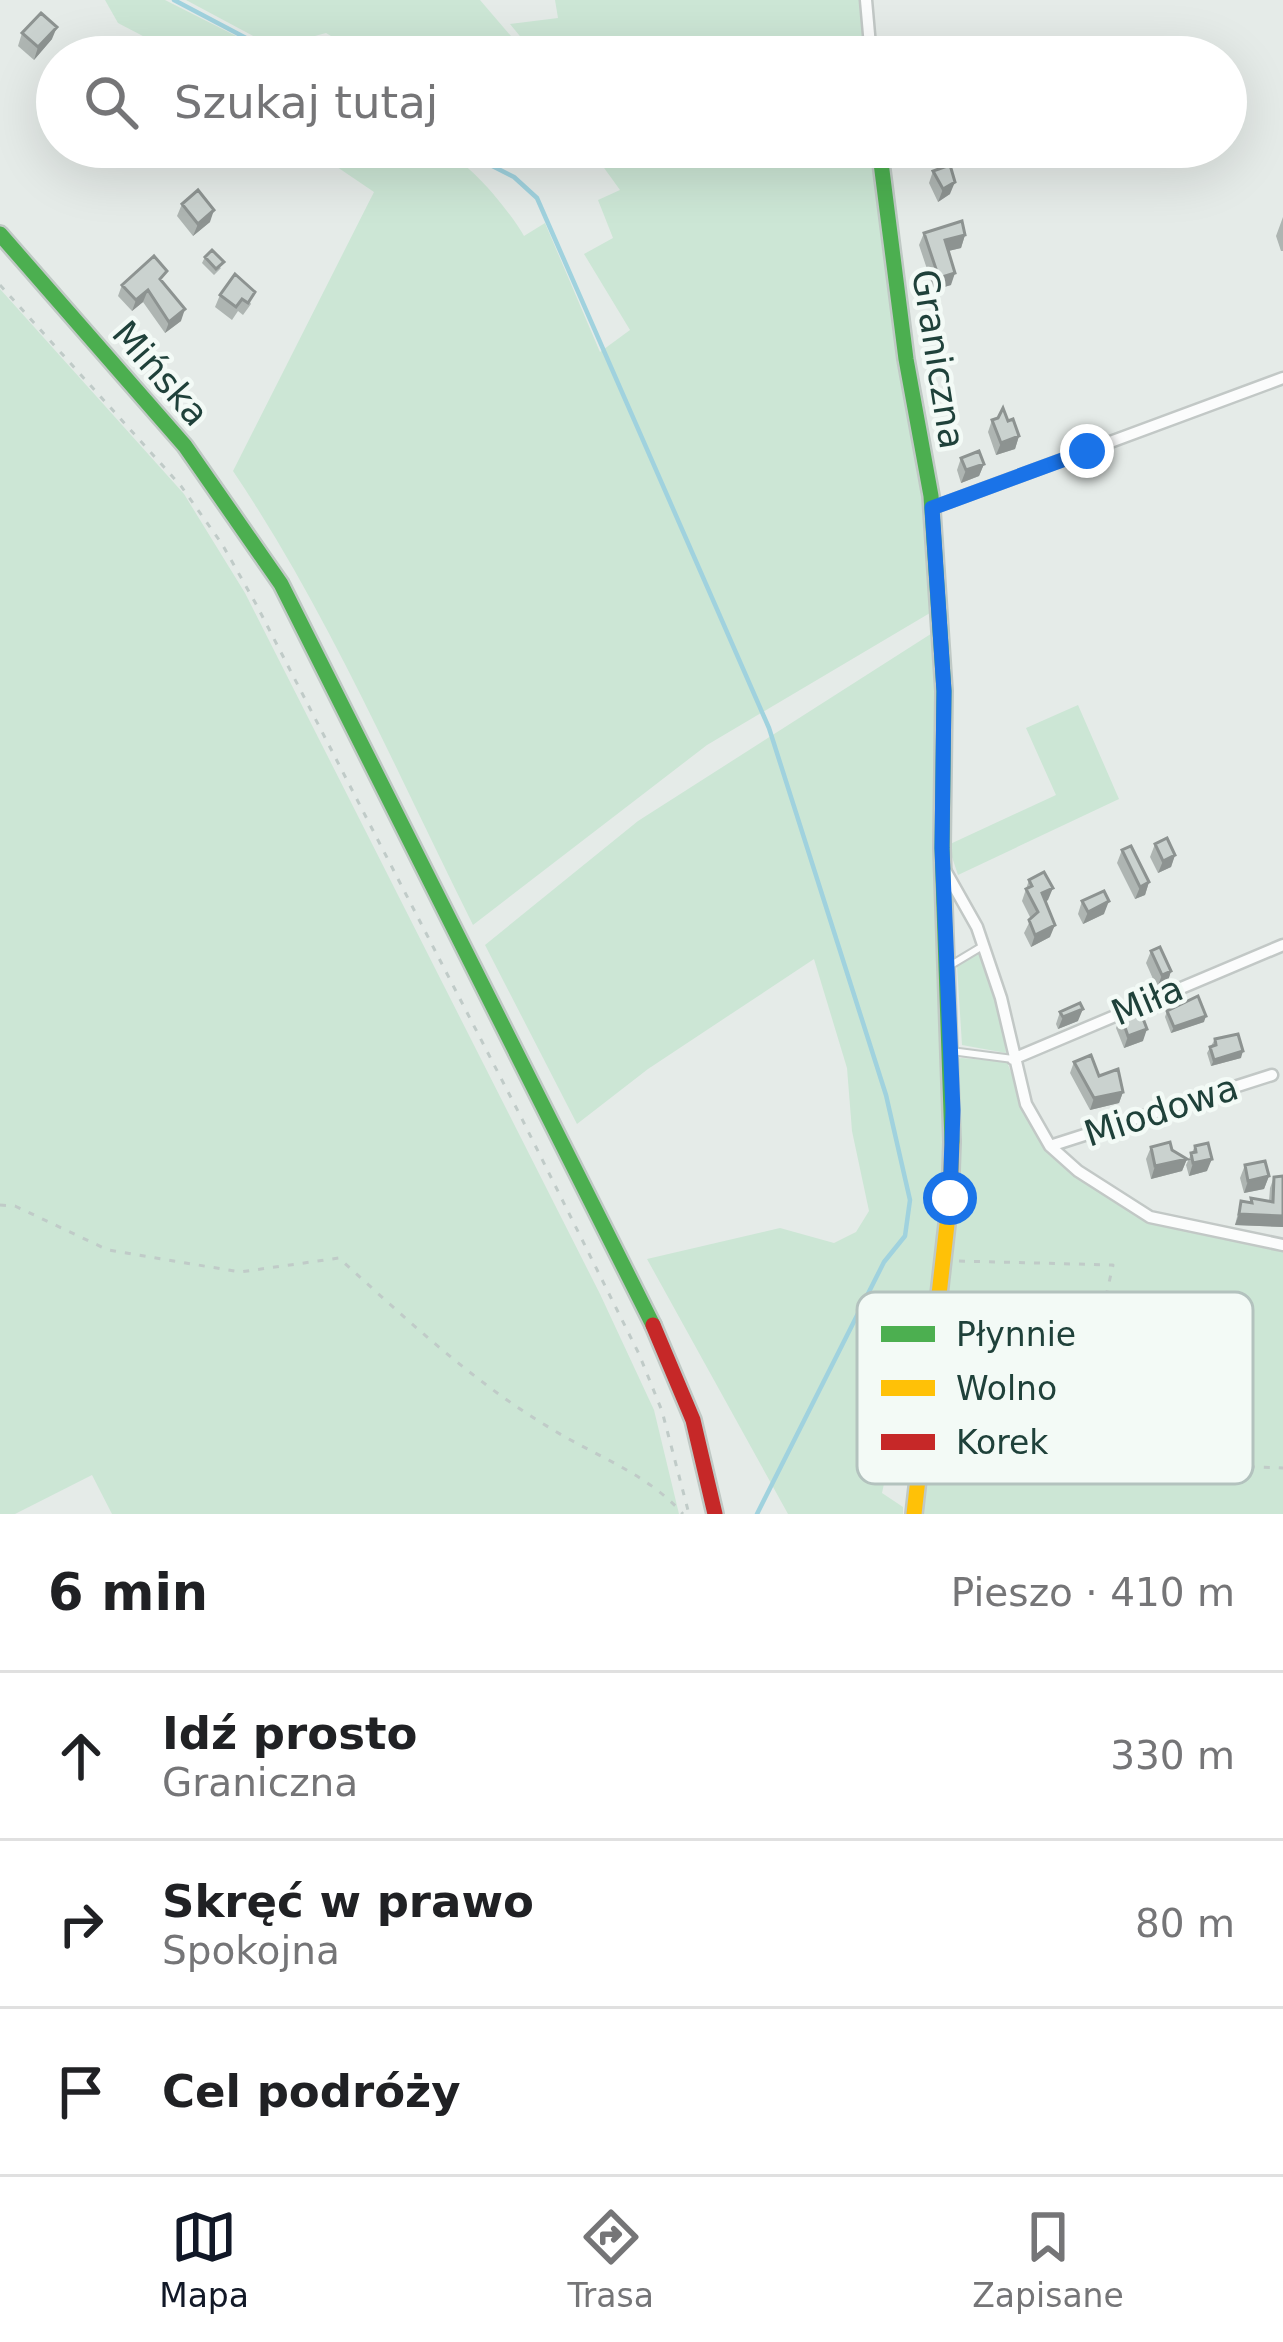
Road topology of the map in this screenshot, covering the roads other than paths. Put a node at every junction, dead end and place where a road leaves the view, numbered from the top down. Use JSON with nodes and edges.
{"nodes":[{"id":1,"x":866,"y":0,"type":"edge"},
{"id":2,"x":869,"y":36,"type":"edge"},
{"id":3,"x":882,"y":168,"type":"edge"},
{"id":4,"x":0,"y":234,"type":"edge"},
{"id":5,"x":1283,"y":379,"type":"edge"},
{"id":6,"x":932,"y":508,"type":"junction"},
{"id":7,"x":943,"y":868,"type":"junction"},
{"id":8,"x":984,"y":945,"type":"junction"},
{"id":9,"x":1283,"y":945,"type":"edge"},
{"id":10,"x":944,"y":968,"type":"junction"},
{"id":11,"x":949,"y":1051,"type":"junction"},
{"id":12,"x":1013,"y":1059,"type":"junction"},
{"id":13,"x":1272,"y":1075,"type":"dead end"},
{"id":14,"x":1050,"y":1146,"type":"junction"},
{"id":15,"x":1283,"y":1245,"type":"edge"},
{"id":16,"x":940,"y":1292,"type":"edge"},
{"id":17,"x":918,"y":1484,"type":"edge"},
{"id":18,"x":715,"y":1514,"type":"edge"},
{"id":19,"x":914,"y":1514,"type":"edge"}],
"edges":[{"from":1,"to":2,"type":"street"},
{"from":3,"to":6,"type":"main road","name":"Graniczna"},
{"from":4,"to":18,"type":"main road","name":"Mińska"},
{"from":5,"to":6,"type":"street"},
{"from":6,"to":7,"type":"main road","name":"Graniczna"},
{"from":7,"to":8,"type":"street"},
{"from":7,"to":10,"type":"main road","name":"Graniczna"},
{"from":8,"to":10,"type":"lane"},
{"from":8,"to":12,"type":"street"},
{"from":9,"to":12,"type":"street","name":"Miła"},
{"from":10,"to":11,"type":"main road","name":"Graniczna"},
{"from":11,"to":12,"type":"lane"},
{"from":11,"to":16,"type":"main road","name":"Graniczna"},
{"from":12,"to":14,"type":"street"},
{"from":13,"to":14,"type":"street","name":"Miodowa"},
{"from":14,"to":15,"type":"street"},
{"from":17,"to":19,"type":"main road","name":"Graniczna"}]}
